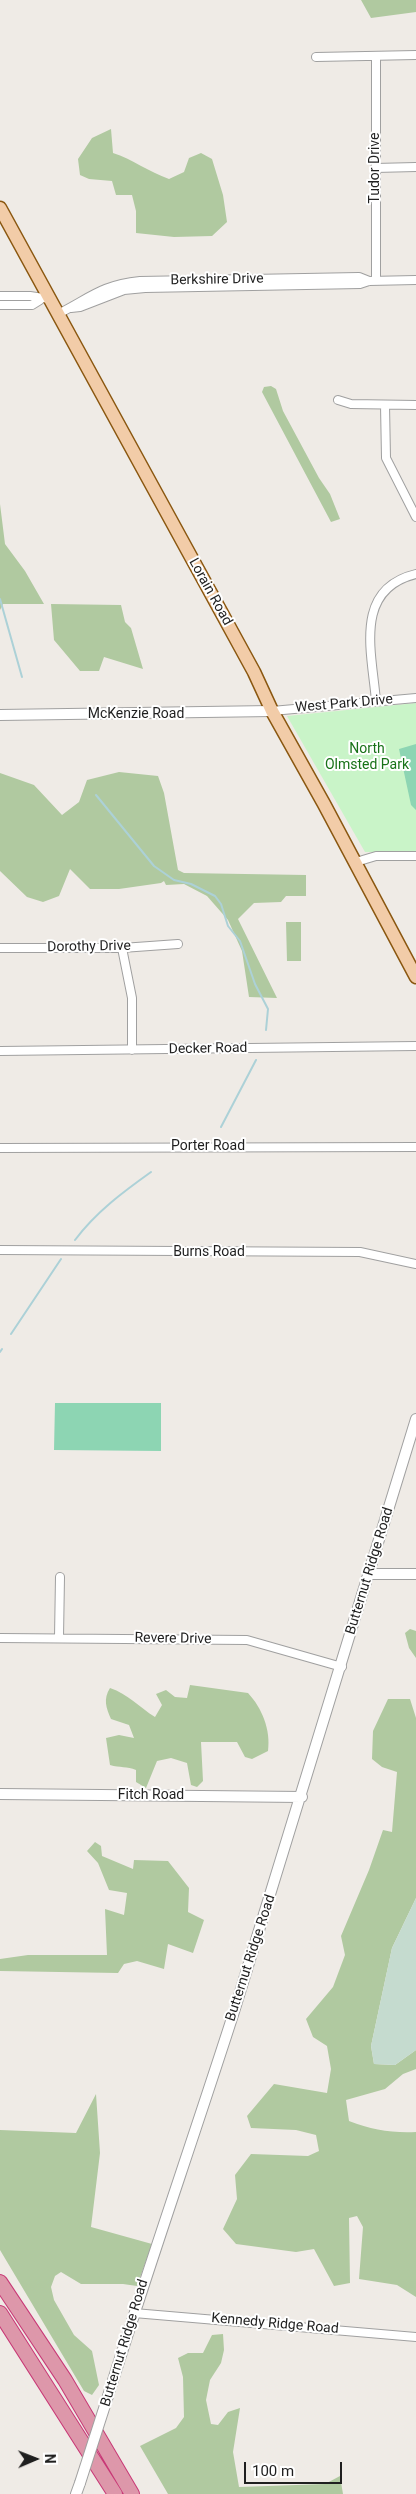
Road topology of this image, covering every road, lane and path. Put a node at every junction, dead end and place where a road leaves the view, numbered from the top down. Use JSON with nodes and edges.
{"nodes":[{"id":1,"x":416,"y":55,"type":"edge"},
{"id":2,"x":376,"y":56,"type":"junction"},
{"id":3,"x":316,"y":57,"type":"dead end"},
{"id":4,"x":416,"y":167,"type":"edge"},
{"id":5,"x":375,"y":168,"type":"junction"},
{"id":6,"x":0,"y":208,"type":"edge"},
{"id":7,"x":416,"y":280,"type":"edge"},
{"id":8,"x":372,"y":281,"type":"junction"},
{"id":9,"x":0,"y":296,"type":"edge"},
{"id":10,"x":45,"y":300,"type":"junction"},
{"id":11,"x":0,"y":305,"type":"edge"},
{"id":12,"x":58,"y":314,"type":"junction"},
{"id":13,"x":338,"y":400,"type":"dead end"},
{"id":14,"x":385,"y":405,"type":"junction"},
{"id":15,"x":416,"y":405,"type":"edge"},
{"id":16,"x":416,"y":517,"type":"edge"},
{"id":17,"x":416,"y":574,"type":"edge"},
{"id":18,"x":416,"y":698,"type":"edge"},
{"id":19,"x":376,"y":701,"type":"junction"},
{"id":20,"x":272,"y":711,"type":"junction"},
{"id":21,"x":0,"y":715,"type":"edge"},
{"id":22,"x":416,"y":856,"type":"edge"},
{"id":23,"x":356,"y":862,"type":"junction"},
{"id":24,"x":178,"y":944,"type":"dead end"},
{"id":25,"x":0,"y":948,"type":"edge"},
{"id":26,"x":122,"y":948,"type":"junction"},
{"id":27,"x":416,"y":977,"type":"edge"},
{"id":28,"x":416,"y":1046,"type":"edge"},
{"id":29,"x":132,"y":1050,"type":"junction"},
{"id":30,"x":0,"y":1051,"type":"edge"},
{"id":31,"x":416,"y":1147,"type":"edge"},
{"id":32,"x":0,"y":1148,"type":"edge"},
{"id":33,"x":0,"y":1250,"type":"edge"},
{"id":34,"x":416,"y":1264,"type":"edge"},
{"id":35,"x":416,"y":1419,"type":"edge"},
{"id":36,"x":368,"y":1574,"type":"junction"},
{"id":37,"x":416,"y":1574,"type":"edge"},
{"id":38,"x":60,"y":1577,"type":"dead end"},
{"id":39,"x":59,"y":1637,"type":"junction"},
{"id":40,"x":0,"y":1638,"type":"edge"},
{"id":41,"x":342,"y":1667,"type":"junction"},
{"id":42,"x":0,"y":1794,"type":"edge"},
{"id":43,"x":302,"y":1796,"type":"junction"},
{"id":44,"x":0,"y":2282,"type":"edge"},
{"id":45,"x":0,"y":2313,"type":"edge"},
{"id":46,"x":134,"y":2313,"type":"junction"},
{"id":47,"x":416,"y":2337,"type":"edge"},
{"id":48,"x":76,"y":2494,"type":"edge"},
{"id":49,"x":115,"y":2494,"type":"edge"},
{"id":50,"x":132,"y":2494,"type":"edge"}],
"edges":[{"from":1,"to":2,"type":"street"},
{"from":2,"to":3,"type":"street"},
{"from":2,"to":5,"type":"street","name":"Tudor Drive"},
{"from":4,"to":5,"type":"street"},
{"from":5,"to":8,"type":"street","name":"Tudor Drive"},
{"from":6,"to":10,"type":"main road","name":"Lorain Road"},
{"from":7,"to":8,"type":"street","name":"Berkshire Drive"},
{"from":8,"to":12,"type":"street","name":"Berkshire Drive"},
{"from":9,"to":10,"type":"street"},
{"from":10,"to":11,"type":"street"},
{"from":10,"to":12,"type":"main road","name":"Lorain Road"},
{"from":12,"to":20,"type":"main road","name":"Lorain Road"},
{"from":13,"to":14,"type":"street"},
{"from":14,"to":15,"type":"street"},
{"from":14,"to":16,"type":"street"},
{"from":17,"to":19,"type":"street"},
{"from":18,"to":19,"type":"street","name":"West Park Drive"},
{"from":19,"to":20,"type":"street","name":"West Park Drive"},
{"from":20,"to":21,"type":"street","name":"McKenzie Road"},
{"from":20,"to":23,"type":"main road","name":"Lorain Road"},
{"from":22,"to":23,"type":"street"},
{"from":23,"to":27,"type":"main road","name":"Lorain Road"},
{"from":24,"to":26,"type":"street","name":"Dorothy Drive"},
{"from":25,"to":26,"type":"street","name":"Dorothy Drive"},
{"from":26,"to":29,"type":"street"},
{"from":28,"to":29,"type":"street","name":"Decker Road"},
{"from":29,"to":30,"type":"street","name":"Decker Road"},
{"from":31,"to":32,"type":"street","name":"Porter Road"},
{"from":33,"to":34,"type":"street","name":"Burns Road"},
{"from":35,"to":36,"type":"street","name":"Butternut Ridge Road"},
{"from":36,"to":37,"type":"street"},
{"from":36,"to":41,"type":"street","name":"Butternut Ridge Road"},
{"from":38,"to":39,"type":"street"},
{"from":39,"to":40,"type":"street","name":"Revere Drive"},
{"from":39,"to":41,"type":"street","name":"Revere Drive"},
{"from":41,"to":43,"type":"street","name":"Butternut Ridge Road"},
{"from":42,"to":43,"type":"street","name":"Fitch Road"},
{"from":43,"to":46,"type":"street","name":"Butternut Ridge Road"},
{"from":44,"to":50,"type":"highway"},
{"from":45,"to":49,"type":"highway"},
{"from":46,"to":47,"type":"street","name":"Kennedy Ridge Road"},
{"from":46,"to":48,"type":"street","name":"Butternut Ridge Road","bridge":true}]}
